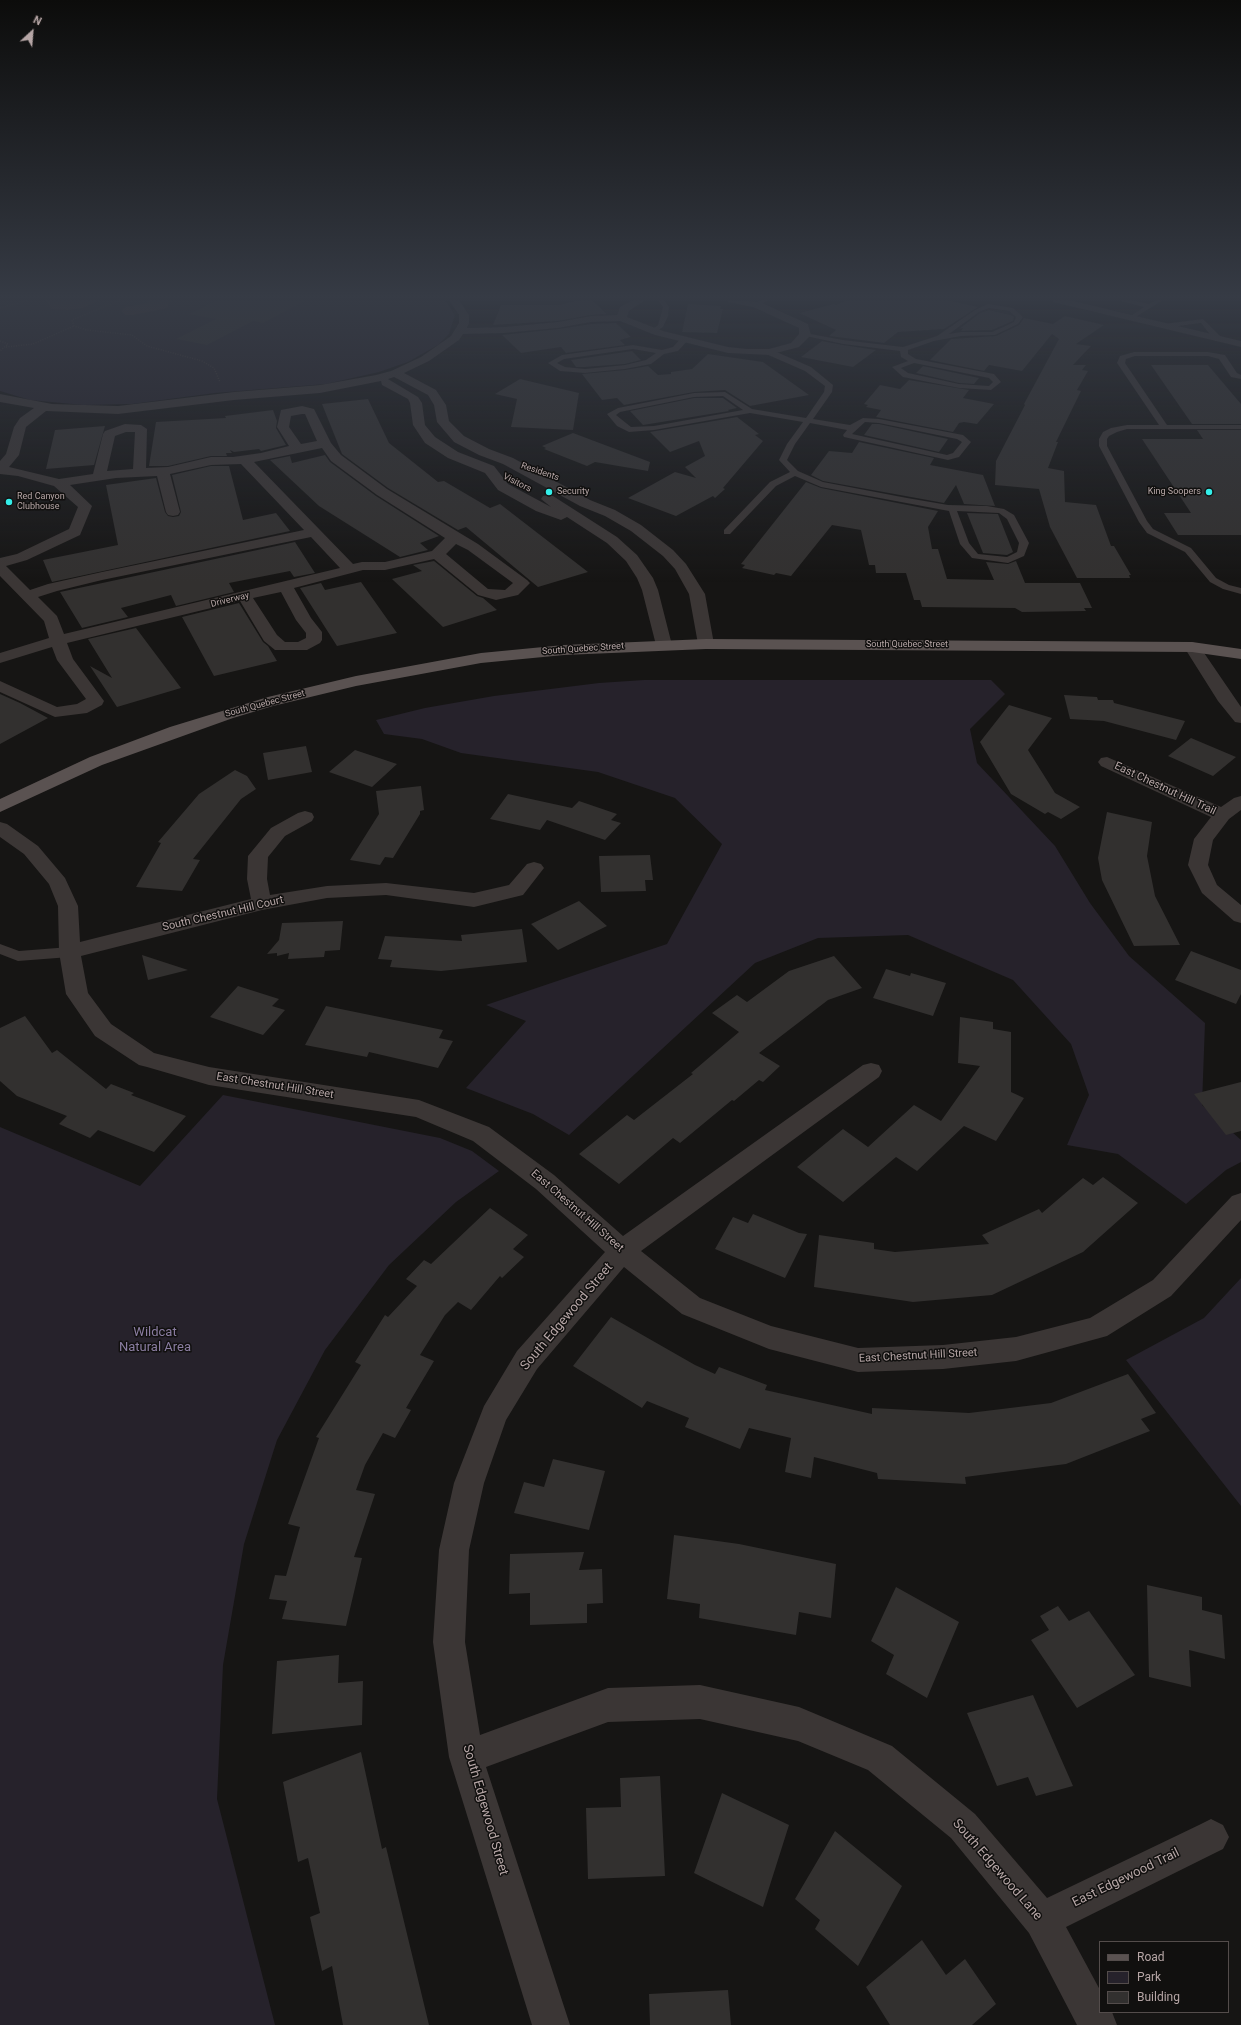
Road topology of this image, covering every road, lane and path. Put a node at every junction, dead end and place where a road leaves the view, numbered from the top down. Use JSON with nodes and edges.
{"nodes":[{"id":1,"x":252,"y":394,"type":"edge"},
{"id":2,"x":408,"y":394,"type":"edge"},
{"id":3,"x":434,"y":394,"type":"edge"},
{"id":4,"x":709,"y":394,"type":"edge"},
{"id":5,"x":725,"y":394,"type":"edge"},
{"id":6,"x":826,"y":394,"type":"edge"},
{"id":7,"x":1142,"y":394,"type":"edge"},
{"id":8,"x":0,"y":398,"type":"edge"},
{"id":9,"x":43,"y":407,"type":"junction"},
{"id":10,"x":68,"y":409,"type":"junction"},
{"id":11,"x":750,"y":411,"type":"junction"},
{"id":12,"x":51,"y":420,"type":"dead end"},
{"id":13,"x":808,"y":420,"type":"junction"},
{"id":14,"x":1164,"y":426,"type":"junction"},
{"id":15,"x":1241,"y":427,"type":"edge"},
{"id":16,"x":852,"y":428,"type":"junction"},
{"id":17,"x":32,"y":431,"type":"dead end"},
{"id":18,"x":16,"y":444,"type":"junction"},
{"id":19,"x":325,"y":444,"type":"junction"},
{"id":20,"x":296,"y":448,"type":"junction"},
{"id":21,"x":245,"y":460,"type":"junction"},
{"id":22,"x":0,"y":470,"type":"edge"},
{"id":23,"x":163,"y":471,"type":"junction"},
{"id":24,"x":139,"y":473,"type":"junction"},
{"id":25,"x":795,"y":473,"type":"junction"},
{"id":26,"x":36,"y":477,"type":"junction"},
{"id":27,"x":99,"y":477,"type":"junction"},
{"id":28,"x":59,"y":483,"type":"junction"},
{"id":29,"x":9,"y":484,"type":"dead end"},
{"id":30,"x":952,"y":508,"type":"junction"},
{"id":31,"x":173,"y":512,"type":"dead end"},
{"id":32,"x":314,"y":532,"type":"junction"},
{"id":33,"x":727,"y":532,"type":"dead end"},
{"id":34,"x":454,"y":537,"type":"junction"},
{"id":35,"x":437,"y":554,"type":"junction"},
{"id":36,"x":0,"y":563,"type":"edge"},
{"id":37,"x":0,"y":568,"type":"edge"},
{"id":38,"x":349,"y":569,"type":"junction"},
{"id":39,"x":285,"y":586,"type":"junction"},
{"id":40,"x":1241,"y":591,"type":"edge"},
{"id":41,"x":27,"y":596,"type":"junction"},
{"id":42,"x":244,"y":596,"type":"junction"},
{"id":43,"x":1241,"y":639,"type":"edge"},
{"id":44,"x":58,"y":640,"type":"junction"},
{"id":45,"x":706,"y":644,"type":"junction"},
{"id":46,"x":664,"y":645,"type":"junction"},
{"id":47,"x":1192,"y":647,"type":"junction"},
{"id":48,"x":1241,"y":654,"type":"edge"},
{"id":49,"x":0,"y":658,"type":"edge"},
{"id":50,"x":0,"y":686,"type":"edge"},
{"id":51,"x":1241,"y":718,"type":"edge"},
{"id":52,"x":1107,"y":762,"type":"dead end"},
{"id":53,"x":1241,"y":802,"type":"edge"},
{"id":54,"x":0,"y":806,"type":"edge"},
{"id":55,"x":1222,"y":815,"type":"junction"},
{"id":56,"x":304,"y":817,"type":"dead end"},
{"id":57,"x":0,"y":828,"type":"edge"},
{"id":58,"x":534,"y":868,"type":"dead end"},
{"id":59,"x":262,"y":903,"type":"junction"},
{"id":60,"x":1241,"y":916,"type":"edge"},
{"id":61,"x":0,"y":949,"type":"edge"},
{"id":62,"x":70,"y":952,"type":"junction"},
{"id":63,"x":871,"y":1071,"type":"dead end"},
{"id":64,"x":1241,"y":1203,"type":"edge"},
{"id":65,"x":622,"y":1251,"type":"junction"},
{"id":66,"x":466,"y":1757,"type":"junction"},
{"id":67,"x":1211,"y":1837,"type":"dead end"},
{"id":68,"x":1042,"y":1920,"type":"junction"},
{"id":69,"x":551,"y":2025,"type":"edge"},
{"id":70,"x":1098,"y":2025,"type":"edge"}],
"edges":[{"from":1,"to":10,"type":"street"},
{"from":2,"to":46,"type":"street"},
{"from":3,"to":45,"type":"street","name":"Visitors"},
{"from":4,"to":11,"type":"lane"},
{"from":5,"to":11,"type":"lane"},
{"from":6,"to":13,"type":"lane"},
{"from":7,"to":14,"type":"lane"},
{"from":8,"to":9,"type":"street"},
{"from":9,"to":10,"type":"street"},
{"from":9,"to":18,"type":"street"},
{"from":10,"to":12,"type":"street"},
{"from":11,"to":13,"type":"lane"},
{"from":13,"to":16,"type":"lane"},
{"from":13,"to":25,"type":"lane"},
{"from":14,"to":15,"type":"lane"},
{"from":14,"to":40,"type":"lane"},
{"from":16,"to":16,"type":"lane"},
{"from":17,"to":18,"type":"street"},
{"from":18,"to":22,"type":"street"},
{"from":19,"to":20,"type":"street"},
{"from":19,"to":20,"type":"street"},
{"from":19,"to":34,"type":"street"},
{"from":20,"to":21,"type":"street"},
{"from":21,"to":23,"type":"street"},
{"from":21,"to":32,"type":"street"},
{"from":22,"to":26,"type":"street"},
{"from":23,"to":24,"type":"street"},
{"from":23,"to":31,"type":"street"},
{"from":24,"to":27,"type":"street"},
{"from":24,"to":27,"type":"street"},
{"from":25,"to":30,"type":"lane"},
{"from":25,"to":33,"type":"lane"},
{"from":26,"to":28,"type":"street"},
{"from":26,"to":29,"type":"street"},
{"from":27,"to":28,"type":"street"},
{"from":28,"to":36,"type":"street"},
{"from":30,"to":30,"type":"lane"},
{"from":32,"to":38,"type":"street"},
{"from":32,"to":41,"type":"street"},
{"from":34,"to":35,"type":"street"},
{"from":34,"to":35,"type":"street"},
{"from":35,"to":38,"type":"street","name":"Driverway"},
{"from":37,"to":41,"type":"street"},
{"from":38,"to":39,"type":"street","name":"Driverway"},
{"from":39,"to":42,"type":"street","name":"Driverway"},
{"from":39,"to":42,"type":"street"},
{"from":41,"to":44,"type":"street"},
{"from":42,"to":44,"type":"street","name":"Driverway"},
{"from":43,"to":47,"type":"main road","name":"South Quebec Street"},
{"from":44,"to":49,"type":"street","name":"Driverway"},
{"from":44,"to":50,"type":"street"},
{"from":45,"to":46,"type":"main road","name":"South Quebec Street"},
{"from":45,"to":47,"type":"main road","name":"South Quebec Street"},
{"from":46,"to":54,"type":"main road","name":"South Quebec Street"},
{"from":47,"to":48,"type":"main road","name":"South Quebec Street"},
{"from":47,"to":51,"type":"street"},
{"from":52,"to":55,"type":"street","name":"East Chestnut Hill Trail"},
{"from":53,"to":55,"type":"street"},
{"from":55,"to":60,"type":"street"},
{"from":56,"to":59,"type":"street"},
{"from":57,"to":62,"type":"street","name":"East Chestnut Hill Street"},
{"from":58,"to":59,"type":"street","name":"South Chestnut Hill Court"},
{"from":59,"to":62,"type":"street","name":"South Chestnut Hill Court"},
{"from":61,"to":62,"type":"lane"},
{"from":62,"to":65,"type":"street","name":"East Chestnut Hill Street"},
{"from":63,"to":65,"type":"street","name":"South Edgewood Street"},
{"from":64,"to":65,"type":"street","name":"East Chestnut Hill Street"},
{"from":65,"to":66,"type":"street","name":"South Edgewood Street"},
{"from":66,"to":68,"type":"street","name":"South Edgewood Lane"},
{"from":66,"to":69,"type":"street","name":"South Edgewood Street"},
{"from":67,"to":68,"type":"street","name":"East Edgewood Trail"},
{"from":68,"to":70,"type":"street","name":"South Edgewood Lane"}]}
